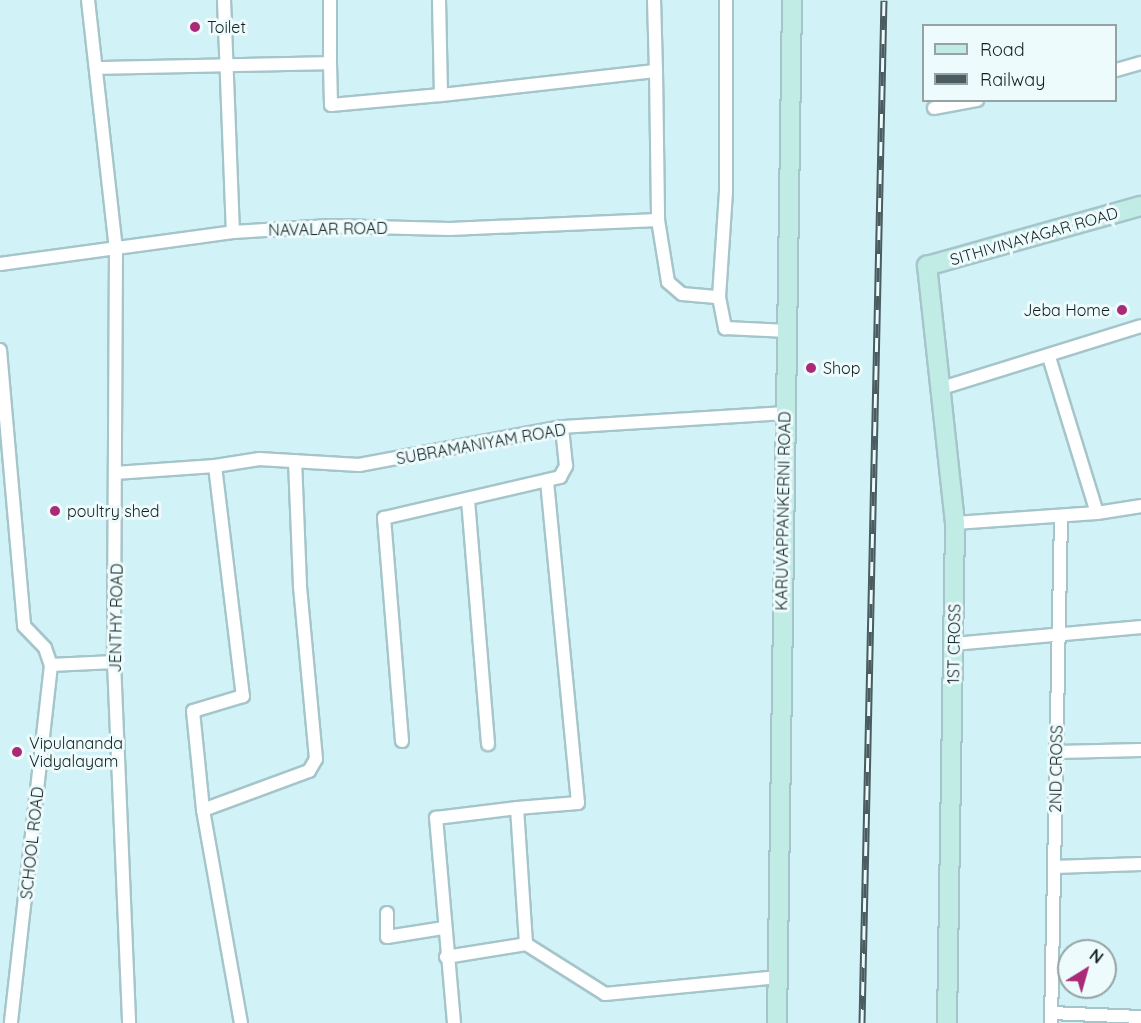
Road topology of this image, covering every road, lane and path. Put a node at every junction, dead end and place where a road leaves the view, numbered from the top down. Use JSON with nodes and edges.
{"nodes":[{"id":1,"x":88,"y":0,"type":"edge"},
{"id":2,"x":224,"y":0,"type":"edge"},
{"id":3,"x":330,"y":0,"type":"edge"},
{"id":4,"x":439,"y":0,"type":"edge"},
{"id":5,"x":654,"y":0,"type":"edge"},
{"id":6,"x":726,"y":0,"type":"edge"},
{"id":7,"x":792,"y":0,"type":"edge"},
{"id":8,"x":330,"y":63,"type":"junction"},
{"id":9,"x":1141,"y":63,"type":"edge"},
{"id":10,"x":225,"y":64,"type":"junction"},
{"id":11,"x":98,"y":68,"type":"junction"},
{"id":12,"x":1117,"y":70,"type":"edge"},
{"id":13,"x":656,"y":71,"type":"junction"},
{"id":14,"x":441,"y":95,"type":"junction"},
{"id":15,"x":966,"y":102,"type":"edge"},
{"id":16,"x":934,"y":108,"type":"dead end"},
{"id":17,"x":1141,"y":206,"type":"edge"},
{"id":18,"x":658,"y":220,"type":"junction"},
{"id":19,"x":233,"y":232,"type":"junction"},
{"id":20,"x":116,"y":248,"type":"junction"},
{"id":21,"x":0,"y":264,"type":"edge"},
{"id":22,"x":927,"y":266,"type":"joint"},
{"id":23,"x":719,"y":297,"type":"junction"},
{"id":24,"x":1141,"y":326,"type":"edge"},
{"id":25,"x":788,"y":332,"type":"junction"},
{"id":26,"x":0,"y":350,"type":"edge"},
{"id":27,"x":1049,"y":357,"type":"junction"},
{"id":28,"x":942,"y":388,"type":"junction"},
{"id":29,"x":784,"y":413,"type":"junction"},
{"id":30,"x":562,"y":427,"type":"junction"},
{"id":31,"x":295,"y":461,"type":"junction"},
{"id":32,"x":215,"y":466,"type":"junction"},
{"id":33,"x":115,"y":473,"type":"junction"},
{"id":34,"x":547,"y":480,"type":"junction"},
{"id":35,"x":468,"y":500,"type":"junction"},
{"id":36,"x":1141,"y":506,"type":"edge"},
{"id":37,"x":1097,"y":513,"type":"junction"},
{"id":38,"x":1061,"y":516,"type":"junction"},
{"id":39,"x":955,"y":523,"type":"junction"},
{"id":40,"x":1141,"y":627,"type":"edge"},
{"id":41,"x":1056,"y":633,"type":"junction"},
{"id":42,"x":954,"y":644,"type":"junction"},
{"id":43,"x":114,"y":662,"type":"junction"},
{"id":44,"x":51,"y":664,"type":"junction"},
{"id":45,"x":402,"y":741,"type":"dead end"},
{"id":46,"x":488,"y":744,"type":"dead end"},
{"id":47,"x":1141,"y":750,"type":"edge"},
{"id":48,"x":1057,"y":752,"type":"junction"},
{"id":49,"x":517,"y":808,"type":"junction"},
{"id":50,"x":203,"y":810,"type":"junction"},
{"id":51,"x":1141,"y":864,"type":"edge"},
{"id":52,"x":1054,"y":867,"type":"junction"},
{"id":53,"x":387,"y":913,"type":"dead end"},
{"id":54,"x":444,"y":928,"type":"junction"},
{"id":55,"x":526,"y":944,"type":"junction"},
{"id":56,"x":446,"y":957,"type":"junction"},
{"id":57,"x":778,"y":977,"type":"junction"},
{"id":58,"x":1141,"y":1017,"type":"edge"},
{"id":59,"x":1052,"y":1018,"type":"edge"},
{"id":60,"x":11,"y":1023,"type":"edge"},
{"id":61,"x":129,"y":1023,"type":"edge"},
{"id":62,"x":242,"y":1023,"type":"edge"},
{"id":63,"x":454,"y":1023,"type":"edge"},
{"id":64,"x":777,"y":1023,"type":"edge"},
{"id":65,"x":947,"y":1023,"type":"edge"}],
"edges":[{"from":1,"to":11,"type":"street","name":"JENTHY ROAD"},
{"from":2,"to":10,"type":"street"},
{"from":3,"to":8,"type":"street"},
{"from":4,"to":14,"type":"street"},
{"from":5,"to":13,"type":"street"},
{"from":6,"to":23,"type":"street"},
{"from":7,"to":25,"type":"street","name":"KARUVAPPANKERNI ROAD"},
{"from":8,"to":10,"type":"street"},
{"from":8,"to":14,"type":"street"},
{"from":9,"to":12,"type":"street"},
{"from":10,"to":11,"type":"street"},
{"from":10,"to":19,"type":"street"},
{"from":11,"to":20,"type":"street","name":"JENTHY ROAD"},
{"from":13,"to":14,"type":"street"},
{"from":13,"to":18,"type":"street"},
{"from":15,"to":16,"type":"street"},
{"from":17,"to":22,"type":"street","name":"SITHIVINAYAGAR ROAD"},
{"from":18,"to":19,"type":"street","name":"NAVALAR ROAD"},
{"from":18,"to":23,"type":"street"},
{"from":19,"to":20,"type":"street","name":"NAVALAR ROAD"},
{"from":20,"to":21,"type":"street","name":"NAVALAR ROAD"},
{"from":20,"to":33,"type":"street","name":"JENTHY ROAD"},
{"from":22,"to":28,"type":"street","name":"1ST CROSS"},
{"from":23,"to":25,"type":"street"},
{"from":24,"to":27,"type":"street"},
{"from":25,"to":29,"type":"street","name":"KARUVAPPANKERNI ROAD"},
{"from":26,"to":44,"type":"street"},
{"from":27,"to":28,"type":"street"},
{"from":27,"to":37,"type":"street"},
{"from":28,"to":39,"type":"street","name":"1ST CROSS"},
{"from":29,"to":30,"type":"street","name":"SUBRAMANIYAM ROAD"},
{"from":29,"to":57,"type":"street","name":"KARUVAPPANKERNI ROAD"},
{"from":30,"to":31,"type":"street","name":"SUBRAMANIYAM ROAD"},
{"from":30,"to":34,"type":"street"},
{"from":31,"to":32,"type":"street","name":"SUBRAMANIYAM ROAD"},
{"from":31,"to":50,"type":"street"},
{"from":32,"to":33,"type":"street","name":"SUBRAMANIYAM ROAD"},
{"from":32,"to":50,"type":"street"},
{"from":33,"to":43,"type":"street","name":"JENTHY ROAD"},
{"from":34,"to":35,"type":"street"},
{"from":34,"to":49,"type":"street"},
{"from":35,"to":45,"type":"street"},
{"from":35,"to":46,"type":"street"},
{"from":36,"to":37,"type":"street"},
{"from":37,"to":38,"type":"street"},
{"from":38,"to":39,"type":"street"},
{"from":38,"to":41,"type":"street","name":"2ND CROSS"},
{"from":39,"to":42,"type":"street","name":"1ST CROSS"},
{"from":40,"to":41,"type":"street"},
{"from":41,"to":42,"type":"street"},
{"from":41,"to":48,"type":"street","name":"2ND CROSS"},
{"from":42,"to":65,"type":"street","name":"1ST CROSS"},
{"from":43,"to":44,"type":"street"},
{"from":43,"to":61,"type":"street","name":"JENTHY ROAD"},
{"from":44,"to":60,"type":"street","name":"SCHOOL ROAD"},
{"from":47,"to":48,"type":"street"},
{"from":48,"to":52,"type":"street","name":"2ND CROSS"},
{"from":49,"to":54,"type":"street"},
{"from":49,"to":55,"type":"street"},
{"from":50,"to":62,"type":"street"},
{"from":51,"to":52,"type":"street"},
{"from":52,"to":59,"type":"street","name":"2ND CROSS"},
{"from":53,"to":54,"type":"street"},
{"from":54,"to":56,"type":"street"},
{"from":55,"to":56,"type":"street"},
{"from":55,"to":57,"type":"street"},
{"from":56,"to":63,"type":"street"},
{"from":57,"to":64,"type":"street","name":"KARUVAPPANKERNI ROAD"},
{"from":58,"to":59,"type":"street"}]}
